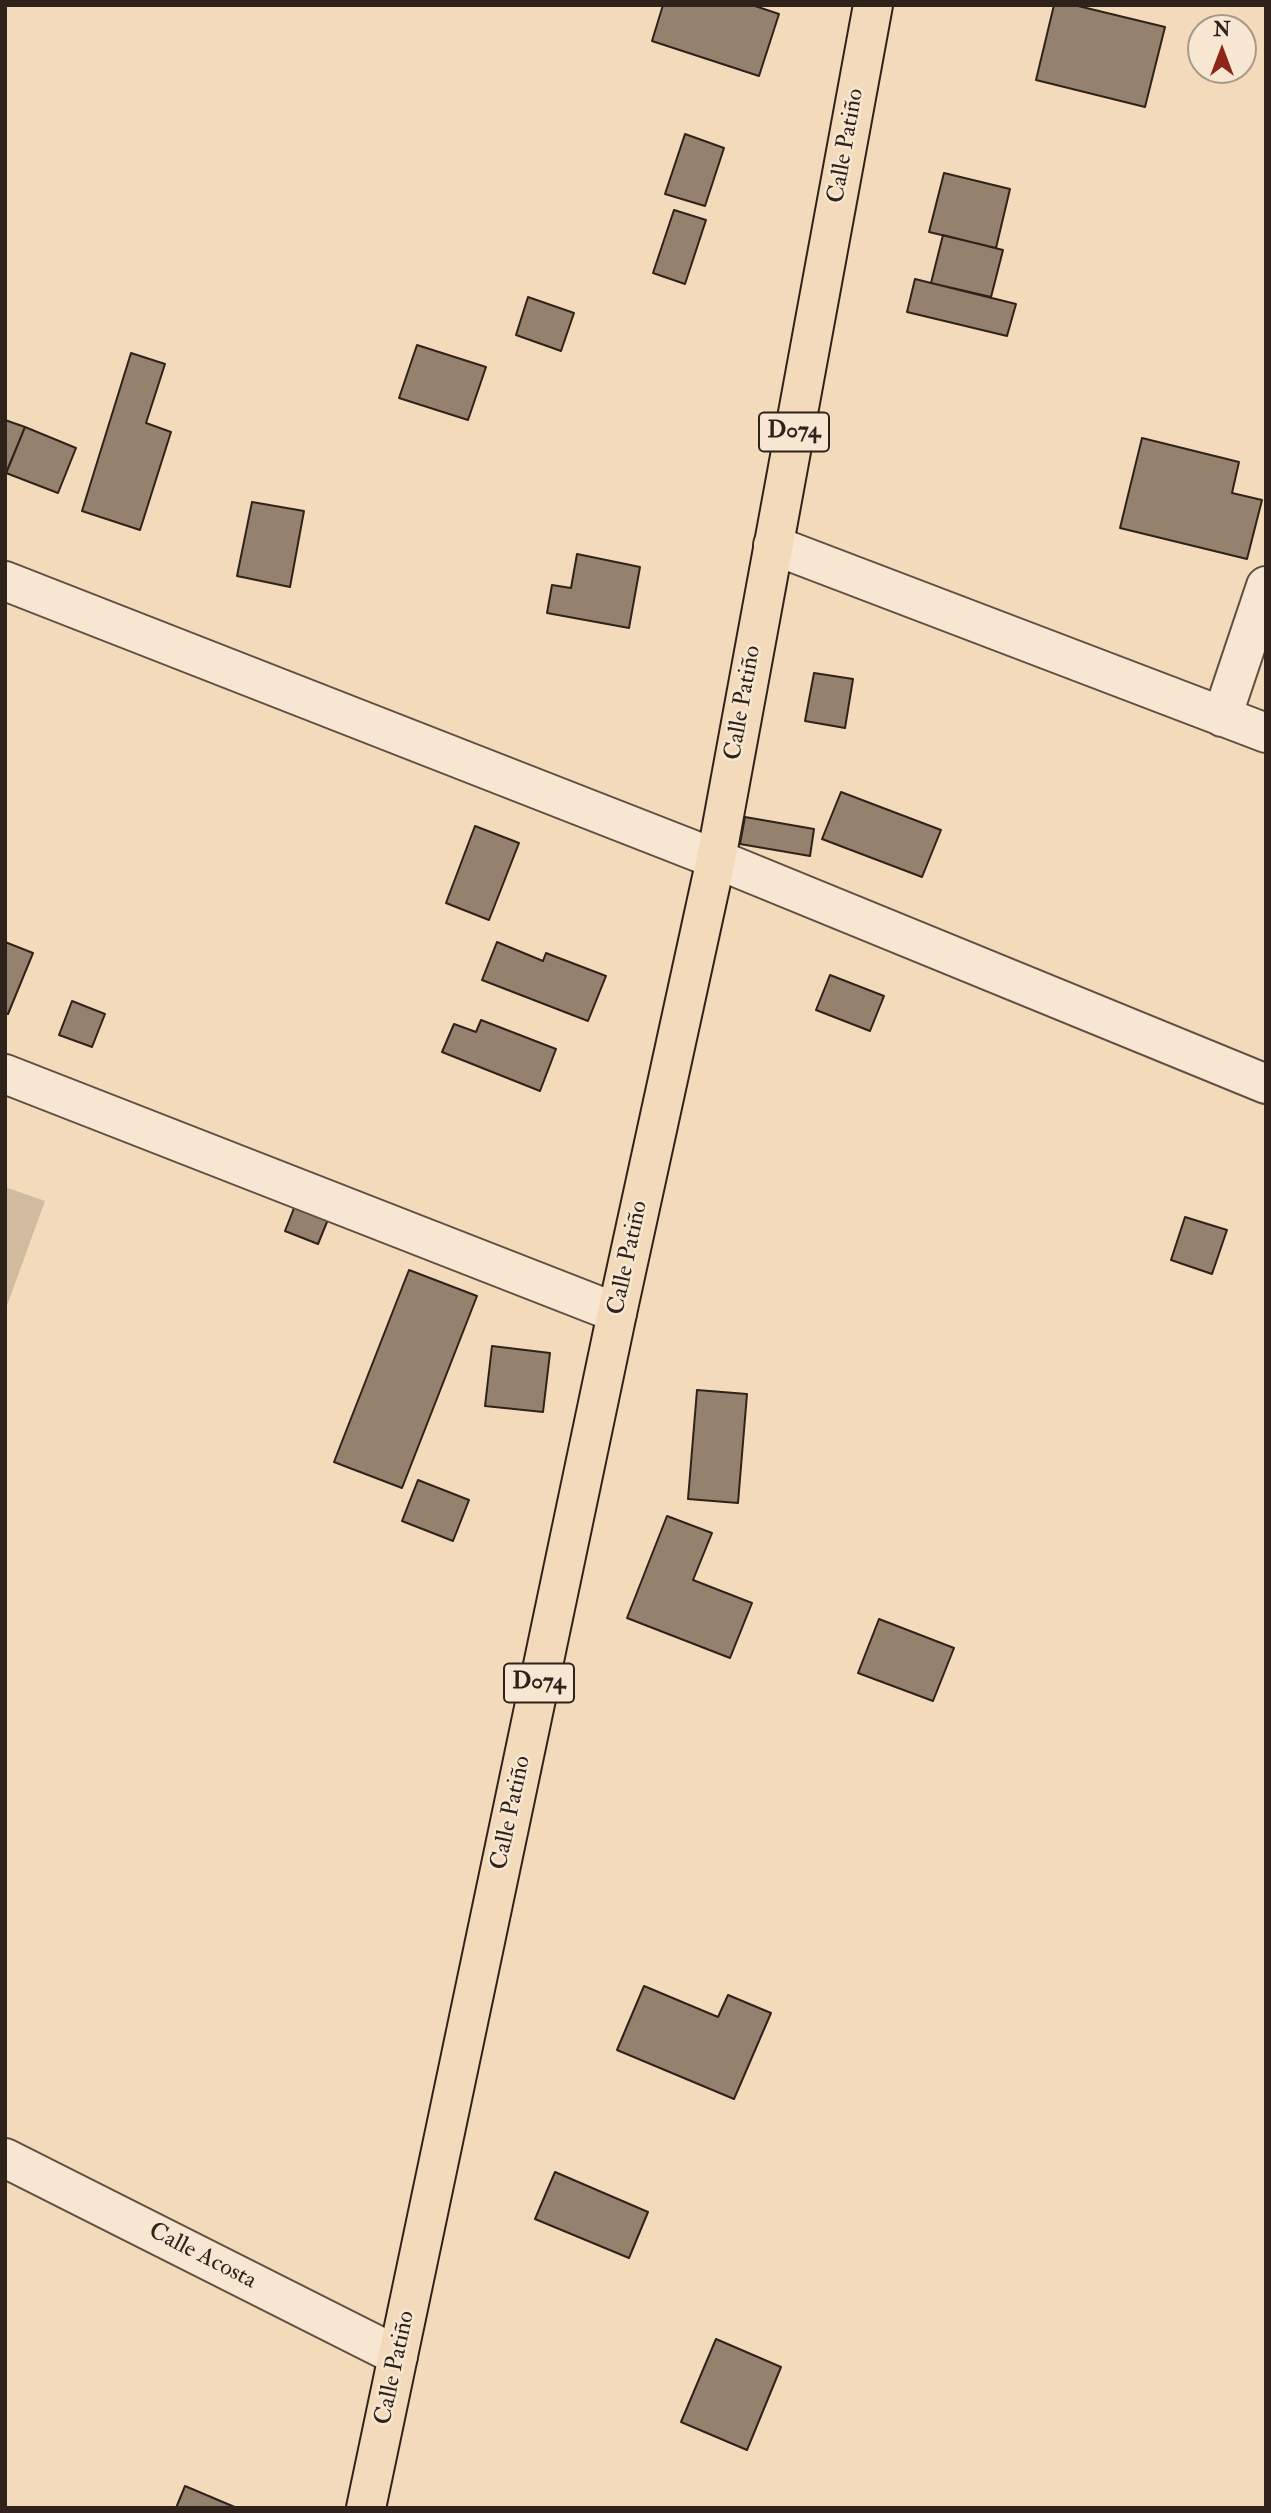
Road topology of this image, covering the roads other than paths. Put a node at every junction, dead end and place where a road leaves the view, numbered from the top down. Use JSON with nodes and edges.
{"nodes":[{"id":1,"x":873,"y":5,"type":"edge"},
{"id":2,"x":773,"y":545,"type":"junction"},
{"id":3,"x":5,"y":581,"type":"edge"},
{"id":4,"x":1266,"y":586,"type":"edge"},
{"id":5,"x":1222,"y":717,"type":"junction"},
{"id":6,"x":1266,"y":733,"type":"edge"},
{"id":7,"x":716,"y":859,"type":"junction"},
{"id":8,"x":5,"y":1074,"type":"edge"},
{"id":9,"x":1266,"y":1084,"type":"edge"},
{"id":10,"x":617,"y":1313,"type":"junction"},
{"id":11,"x":5,"y":2158,"type":"edge"},
{"id":12,"x":398,"y":2356,"type":"junction"},
{"id":13,"x":366,"y":2508,"type":"edge"}],
"edges":[{"from":1,"to":2,"type":"main road","name":"Calle Patiño","number":"D074"},
{"from":2,"to":5,"type":"street"},
{"from":2,"to":7,"type":"main road","name":"Calle Patiño","number":"D074"},
{"from":3,"to":7,"type":"street"},
{"from":4,"to":5,"type":"street"},
{"from":5,"to":6,"type":"street"},
{"from":7,"to":9,"type":"street"},
{"from":7,"to":10,"type":"main road","name":"Calle Patiño","number":"D074"},
{"from":8,"to":10,"type":"street"},
{"from":10,"to":12,"type":"main road","name":"Calle Patiño","number":"D074"},
{"from":11,"to":12,"type":"street","name":"Calle Acosta"},
{"from":12,"to":13,"type":"main road","name":"Calle Patiño","number":"D074"}]}
